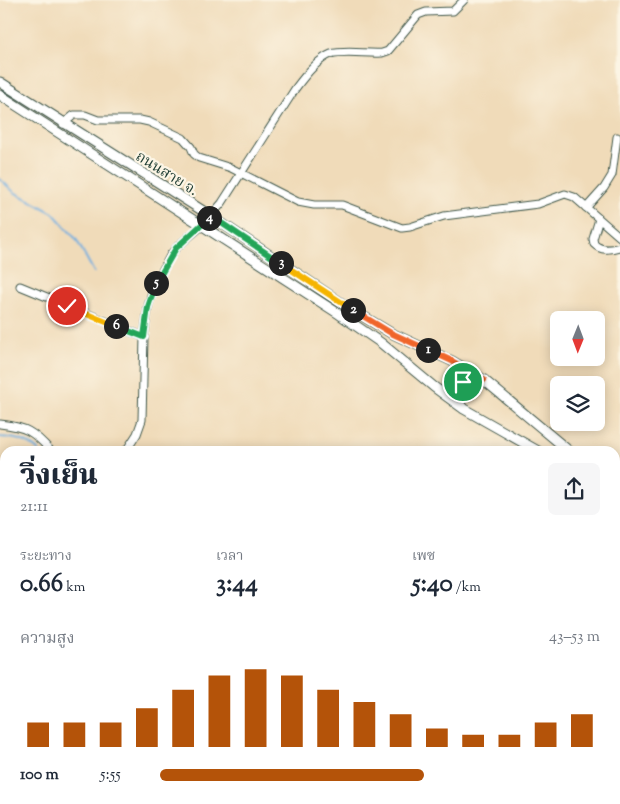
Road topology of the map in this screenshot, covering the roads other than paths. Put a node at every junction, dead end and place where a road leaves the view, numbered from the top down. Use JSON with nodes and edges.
{"nodes":[{"id":1,"x":464,"y":0,"type":"edge"},
{"id":2,"x":0,"y":82,"type":"edge"},
{"id":3,"x":0,"y":95,"type":"edge"},
{"id":4,"x":63,"y":124,"type":"junction"},
{"id":5,"x":617,"y":138,"type":"dead end"},
{"id":6,"x":240,"y":173,"type":"junction"},
{"id":7,"x":586,"y":208,"type":"junction"},
{"id":8,"x":211,"y":216,"type":"junction"},
{"id":9,"x":600,"y":219,"type":"junction"},
{"id":10,"x":204,"y":225,"type":"junction"},
{"id":11,"x":620,"y":237,"type":"edge"},
{"id":12,"x":620,"y":247,"type":"edge"},
{"id":13,"x":20,"y":286,"type":"dead end"},
{"id":14,"x":144,"y":337,"type":"junction"},
{"id":15,"x":484,"y":380,"type":"junction"},
{"id":16,"x":464,"y":409,"type":"junction"},
{"id":17,"x":0,"y":424,"type":"edge"},
{"id":18,"x":46,"y":446,"type":"edge"},
{"id":19,"x":129,"y":446,"type":"edge"},
{"id":20,"x":529,"y":446,"type":"edge"},
{"id":21,"x":564,"y":446,"type":"edge"}],
"edges":[{"from":1,"to":6,"type":"street"},
{"from":2,"to":4,"type":"main road","name":"ถนนสาย จ."},
{"from":3,"to":10,"type":"main road","name":"ถนนสาย จ."},
{"from":4,"to":6,"type":"street"},
{"from":4,"to":8,"type":"main road","name":"ถนนสาย จ."},
{"from":5,"to":7,"type":"street"},
{"from":6,"to":7,"type":"street"},
{"from":6,"to":8,"type":"street"},
{"from":7,"to":9,"type":"street"},
{"from":8,"to":10,"type":"street"},
{"from":8,"to":15,"type":"main road","name":"ถนนสาย จ."},
{"from":9,"to":11,"type":"street"},
{"from":9,"to":12,"type":"street"},
{"from":10,"to":14,"type":"street"},
{"from":10,"to":16,"type":"main road","name":"ถนนสาย จ."},
{"from":13,"to":14,"type":"street"},
{"from":14,"to":19,"type":"street"},
{"from":15,"to":16,"type":"main road"},
{"from":15,"to":21,"type":"main road","name":"ถนนสาย จ."},
{"from":16,"to":20,"type":"main road","name":"ถนนสาย จ."},
{"from":17,"to":18,"type":"street"}]}
